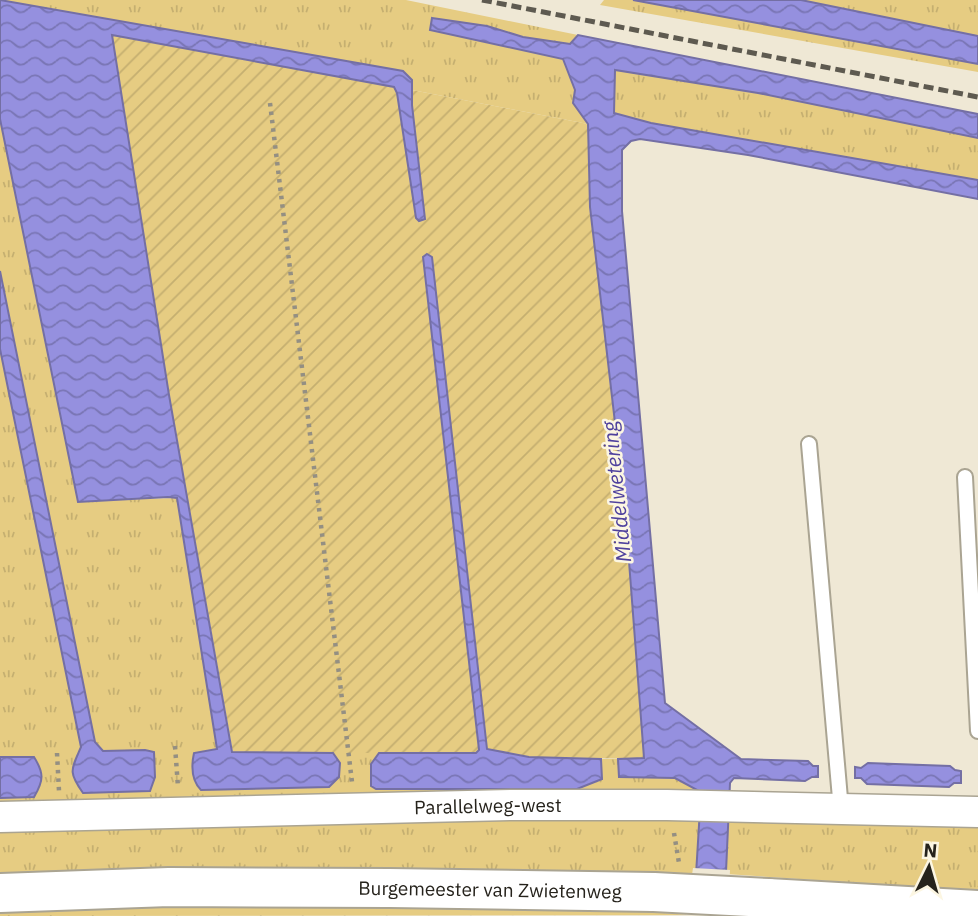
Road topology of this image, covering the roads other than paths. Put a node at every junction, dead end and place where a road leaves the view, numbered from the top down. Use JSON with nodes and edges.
{"nodes":[{"id":1,"x":809,"y":444,"type":"dead end"},
{"id":2,"x":965,"y":477,"type":"dead end"},
{"id":3,"x":978,"y":731,"type":"edge"},
{"id":4,"x":841,"y":810,"type":"junction"},
{"id":5,"x":978,"y":813,"type":"edge"},
{"id":6,"x":0,"y":817,"type":"edge"},
{"id":7,"x":0,"y":893,"type":"edge"},
{"id":8,"x":978,"y":910,"type":"edge"}],
"edges":[{"from":1,"to":4,"type":"lane"},
{"from":2,"to":3,"type":"lane"},
{"from":4,"to":5,"type":"street","name":"Parallelweg-west"},
{"from":4,"to":6,"type":"street","name":"Parallelweg-west"},
{"from":7,"to":8,"type":"main road","name":"Burgemeester van Zwietenweg","bridge":true}]}
